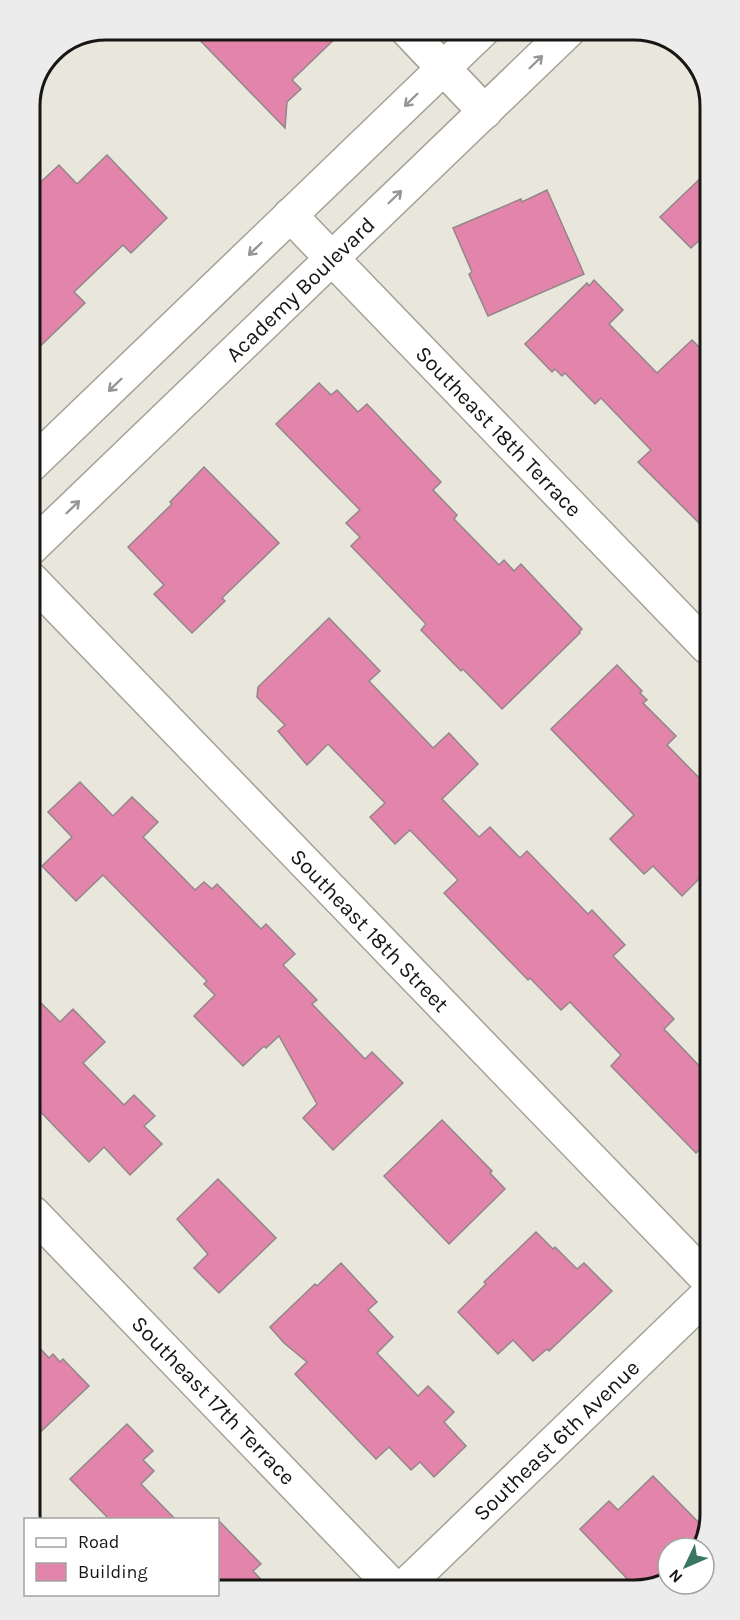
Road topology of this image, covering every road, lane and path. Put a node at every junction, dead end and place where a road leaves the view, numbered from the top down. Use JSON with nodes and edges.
{"nodes":[{"id":1,"x":417,"y":41,"type":"edge"},
{"id":2,"x":472,"y":41,"type":"edge"},
{"id":3,"x":558,"y":41,"type":"edge"},
{"id":4,"x":444,"y":68,"type":"junction"},
{"id":5,"x":484,"y":112,"type":"junction"},
{"id":6,"x":290,"y":215,"type":"junction"},
{"id":7,"x":331,"y":258,"type":"junction"},
{"id":8,"x":41,"y":456,"type":"edge"},
{"id":9,"x":41,"y":539,"type":"edge"},
{"id":10,"x":41,"y":588,"type":"edge"},
{"id":11,"x":700,"y":640,"type":"edge"},
{"id":12,"x":40,"y":1220,"type":"edge"},
{"id":13,"x":700,"y":1272,"type":"edge"},
{"id":14,"x":700,"y":1302,"type":"edge"},
{"id":15,"x":386,"y":1580,"type":"edge"},
{"id":16,"x":412,"y":1580,"type":"edge"}],
"edges":[{"from":1,"to":4,"type":"street"},
{"from":2,"to":4,"type":"street"},
{"from":5,"to":3,"type":"street","name":"Academy Boulevard","one_way":true},
{"from":4,"to":5,"type":"street"},
{"from":4,"to":6,"type":"street","one_way":true},
{"from":7,"to":5,"type":"street","name":"Academy Boulevard","one_way":true},
{"from":6,"to":7,"type":"street","name":"Southeast 18th Terrace"},
{"from":6,"to":8,"type":"street","one_way":true},
{"from":9,"to":7,"type":"street","name":"Academy Boulevard","one_way":true},
{"from":7,"to":11,"type":"street","name":"Southeast 18th Terrace"},
{"from":10,"to":13,"type":"street","name":"Southeast 18th Street"},
{"from":12,"to":15,"type":"street","name":"Southeast 17th Terrace"},
{"from":14,"to":16,"type":"street","name":"Southeast 6th Avenue"}]}
